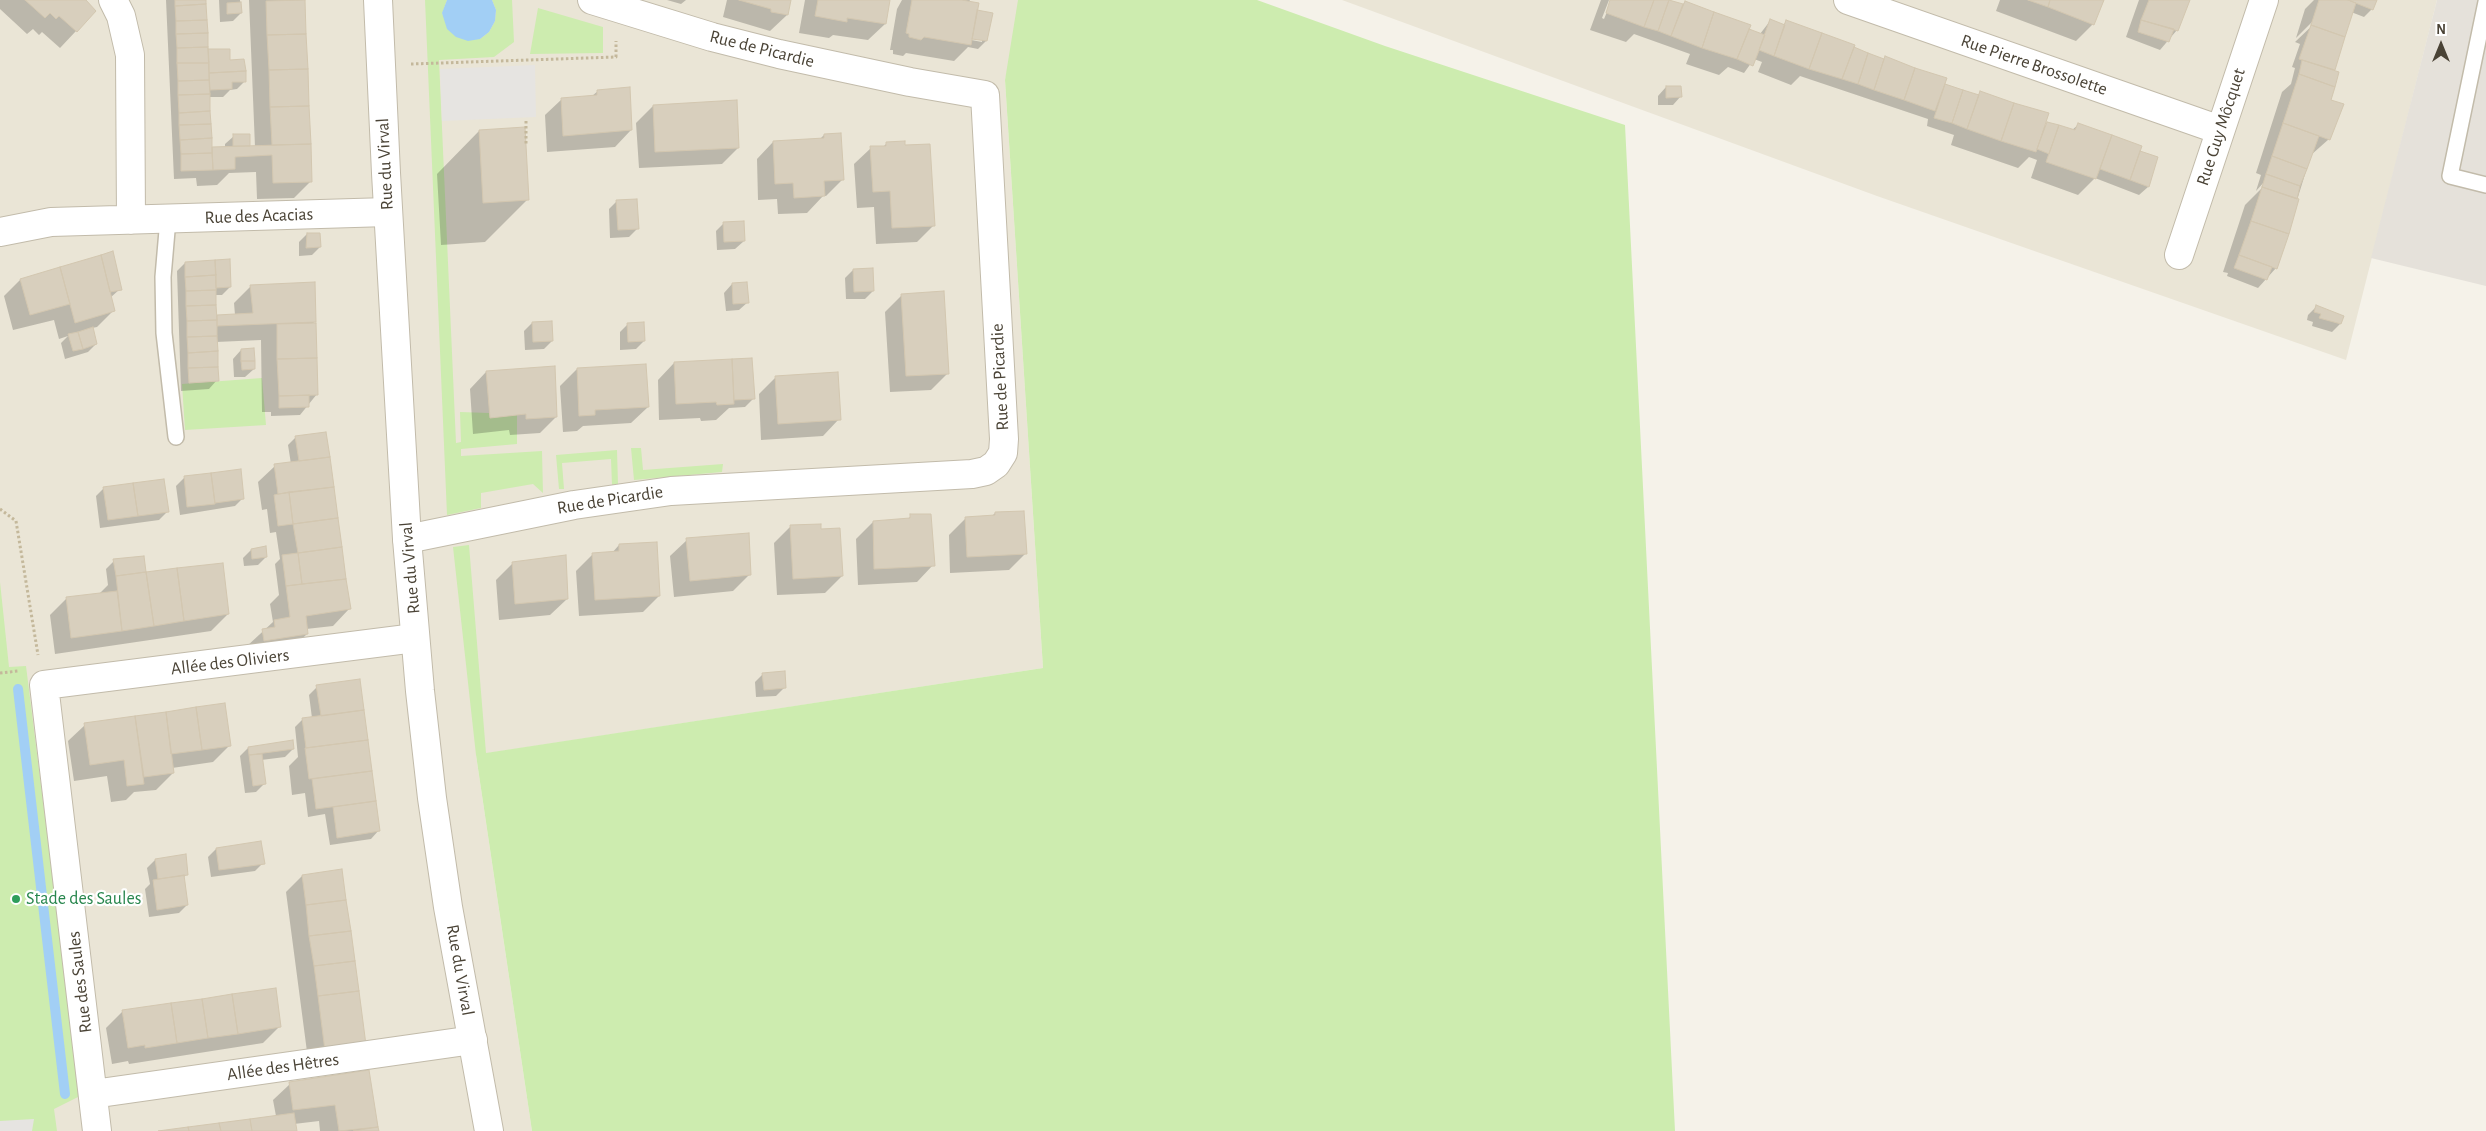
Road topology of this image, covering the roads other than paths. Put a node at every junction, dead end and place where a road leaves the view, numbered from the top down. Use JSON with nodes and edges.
{"nodes":[{"id":1,"x":113,"y":0,"type":"edge"},
{"id":2,"x":378,"y":0,"type":"edge"},
{"id":3,"x":1848,"y":0,"type":"edge"},
{"id":4,"x":2264,"y":0,"type":"edge"},
{"id":5,"x":2486,"y":2,"type":"edge"},
{"id":6,"x":604,"y":4,"type":"edge"},
{"id":7,"x":2220,"y":130,"type":"junction"},
{"id":8,"x":2486,"y":185,"type":"edge"},
{"id":9,"x":388,"y":212,"type":"junction"},
{"id":10,"x":168,"y":218,"type":"junction"},
{"id":11,"x":131,"y":220,"type":"junction"},
{"id":12,"x":0,"y":232,"type":"edge"},
{"id":13,"x":2179,"y":255,"type":"dead end"},
{"id":14,"x":176,"y":437,"type":"dead end"},
{"id":15,"x":407,"y":539,"type":"junction"},
{"id":16,"x":415,"y":638,"type":"junction"},
{"id":17,"x":44,"y":685,"type":"joint"},
{"id":18,"x":473,"y":1040,"type":"junction"},
{"id":19,"x":93,"y":1094,"type":"junction"},
{"id":20,"x":97,"y":1131,"type":"edge"},
{"id":21,"x":489,"y":1131,"type":"edge"}],
"edges":[{"from":1,"to":11,"type":"street"},
{"from":2,"to":9,"type":"street","name":"Rue du Virval"},
{"from":3,"to":7,"type":"street","name":"Rue Pierre Brossolette"},
{"from":4,"to":7,"type":"street","name":"Rue Guy Môcquet"},
{"from":5,"to":8,"type":"lane"},
{"from":6,"to":15,"type":"street","name":"Rue de Picardie"},
{"from":7,"to":13,"type":"street","name":"Rue Guy Môcquet"},
{"from":9,"to":10,"type":"street","name":"Rue des Acacias"},
{"from":9,"to":15,"type":"street","name":"Rue du Virval"},
{"from":10,"to":11,"type":"street","name":"Rue des Acacias"},
{"from":10,"to":14,"type":"lane"},
{"from":11,"to":12,"type":"street","name":"Rue des Acacias"},
{"from":15,"to":16,"type":"street","name":"Rue du Virval"},
{"from":16,"to":17,"type":"street","name":"Allée des Oliviers"},
{"from":16,"to":18,"type":"street","name":"Rue du Virval"},
{"from":17,"to":19,"type":"street","name":"Rue des Saules"},
{"from":18,"to":19,"type":"street","name":"Allée des Hêtres"},
{"from":18,"to":21,"type":"street","name":"Rue du Virval"},
{"from":19,"to":20,"type":"street","name":"Rue des Saules"}]}
